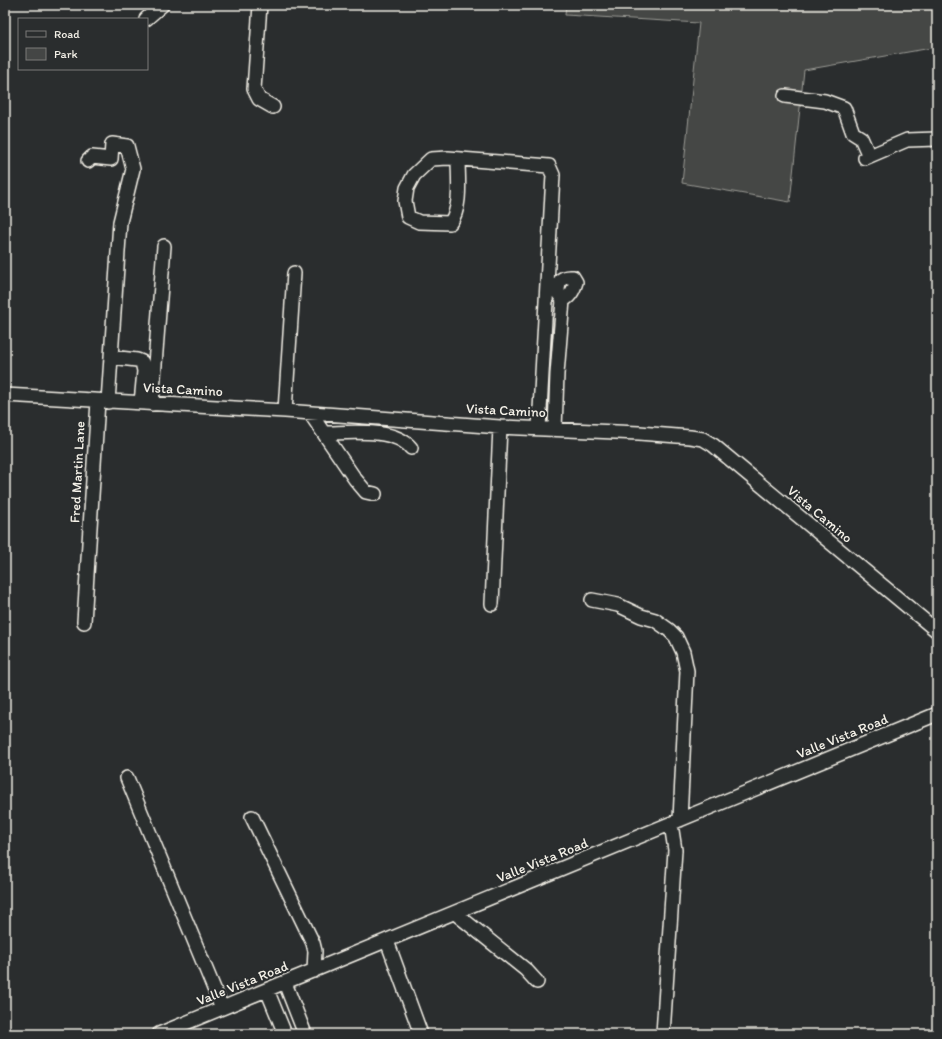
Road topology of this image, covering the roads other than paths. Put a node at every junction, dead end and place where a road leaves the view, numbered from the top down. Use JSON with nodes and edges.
{"nodes":[{"id":1,"x":162,"y":5,"type":"edge"},
{"id":2,"x":260,"y":5,"type":"edge"},
{"id":3,"x":147,"y":18,"type":"edge"},
{"id":4,"x":785,"y":96,"type":"dead end"},
{"id":5,"x":273,"y":107,"type":"dead end"},
{"id":6,"x":937,"y":139,"type":"edge"},
{"id":7,"x":458,"y":159,"type":"junction"},
{"id":8,"x":88,"y":161,"type":"dead end"},
{"id":9,"x":164,"y":246,"type":"dead end"},
{"id":10,"x":294,"y":273,"type":"dead end"},
{"id":11,"x":563,"y":300,"type":"dead end"},
{"id":12,"x":111,"y":357,"type":"junction"},
{"id":13,"x":5,"y":395,"type":"edge"},
{"id":14,"x":103,"y":401,"type":"junction"},
{"id":15,"x":147,"y":403,"type":"junction"},
{"id":16,"x":285,"y":411,"type":"junction"},
{"id":17,"x":310,"y":413,"type":"junction"},
{"id":18,"x":500,"y":426,"type":"junction"},
{"id":19,"x":539,"y":428,"type":"junction"},
{"id":20,"x":554,"y":430,"type":"junction"},
{"id":21,"x":324,"y":433,"type":"junction"},
{"id":22,"x":411,"y":448,"type":"dead end"},
{"id":23,"x":375,"y":494,"type":"dead end"},
{"id":24,"x":592,"y":600,"type":"dead end"},
{"id":25,"x":492,"y":604,"type":"dead end"},
{"id":26,"x":84,"y":622,"type":"dead end"},
{"id":27,"x":937,"y":632,"type":"edge"},
{"id":28,"x":937,"y":714,"type":"edge"},
{"id":29,"x":127,"y":778,"type":"dead end"},
{"id":30,"x":252,"y":817,"type":"dead end"},
{"id":31,"x":675,"y":822,"type":"junction"},
{"id":32,"x":455,"y":913,"type":"junction"},
{"id":33,"x":387,"y":941,"type":"junction"},
{"id":34,"x":314,"y":971,"type":"junction"},
{"id":35,"x":537,"y":982,"type":"dead end"},
{"id":36,"x":285,"y":983,"type":"junction"},
{"id":37,"x":267,"y":990,"type":"junction"},
{"id":38,"x":222,"y":1008,"type":"junction"},
{"id":39,"x":159,"y":1034,"type":"edge"},
{"id":40,"x":285,"y":1034,"type":"edge"},
{"id":41,"x":305,"y":1034,"type":"edge"},
{"id":42,"x":421,"y":1034,"type":"edge"},
{"id":43,"x":663,"y":1034,"type":"edge"}],
"edges":[{"from":1,"to":3,"type":"street"},
{"from":2,"to":5,"type":"street"},
{"from":4,"to":6,"type":"street"},
{"from":7,"to":7,"type":"street"},
{"from":7,"to":19,"type":"street"},
{"from":8,"to":12,"type":"street","name":"Fred Martin Lane"},
{"from":9,"to":15,"type":"street"},
{"from":10,"to":16,"type":"street"},
{"from":11,"to":20,"type":"street"},
{"from":12,"to":14,"type":"street","name":"Fred Martin Lane"},
{"from":12,"to":15,"type":"street"},
{"from":13,"to":14,"type":"street","name":"Vista Camino"},
{"from":14,"to":15,"type":"street","name":"Vista Camino"},
{"from":14,"to":26,"type":"street","name":"Fred Martin Lane"},
{"from":15,"to":16,"type":"street","name":"Vista Camino"},
{"from":16,"to":17,"type":"street","name":"Vista Camino"},
{"from":17,"to":18,"type":"street","name":"Vista Camino"},
{"from":17,"to":21,"type":"street"},
{"from":18,"to":19,"type":"street","name":"Vista Camino"},
{"from":18,"to":25,"type":"street"},
{"from":19,"to":20,"type":"street","name":"Vista Camino"},
{"from":20,"to":27,"type":"street","name":"Vista Camino"},
{"from":21,"to":22,"type":"street"},
{"from":21,"to":23,"type":"street"},
{"from":24,"to":31,"type":"street"},
{"from":28,"to":31,"type":"street","name":"Valle Vista Road"},
{"from":29,"to":38,"type":"street"},
{"from":30,"to":34,"type":"street"},
{"from":31,"to":32,"type":"street","name":"Valle Vista Road"},
{"from":31,"to":43,"type":"street"},
{"from":32,"to":33,"type":"street","name":"Valle Vista Road"},
{"from":32,"to":35,"type":"street"},
{"from":33,"to":34,"type":"street","name":"Valle Vista Road"},
{"from":33,"to":42,"type":"street"},
{"from":34,"to":36,"type":"street","name":"Valle Vista Road"},
{"from":36,"to":37,"type":"street","name":"Valle Vista Road"},
{"from":36,"to":41,"type":"street"},
{"from":37,"to":38,"type":"street","name":"Valle Vista Road"},
{"from":37,"to":40,"type":"street"},
{"from":38,"to":39,"type":"street","name":"Valle Vista Road"}]}
